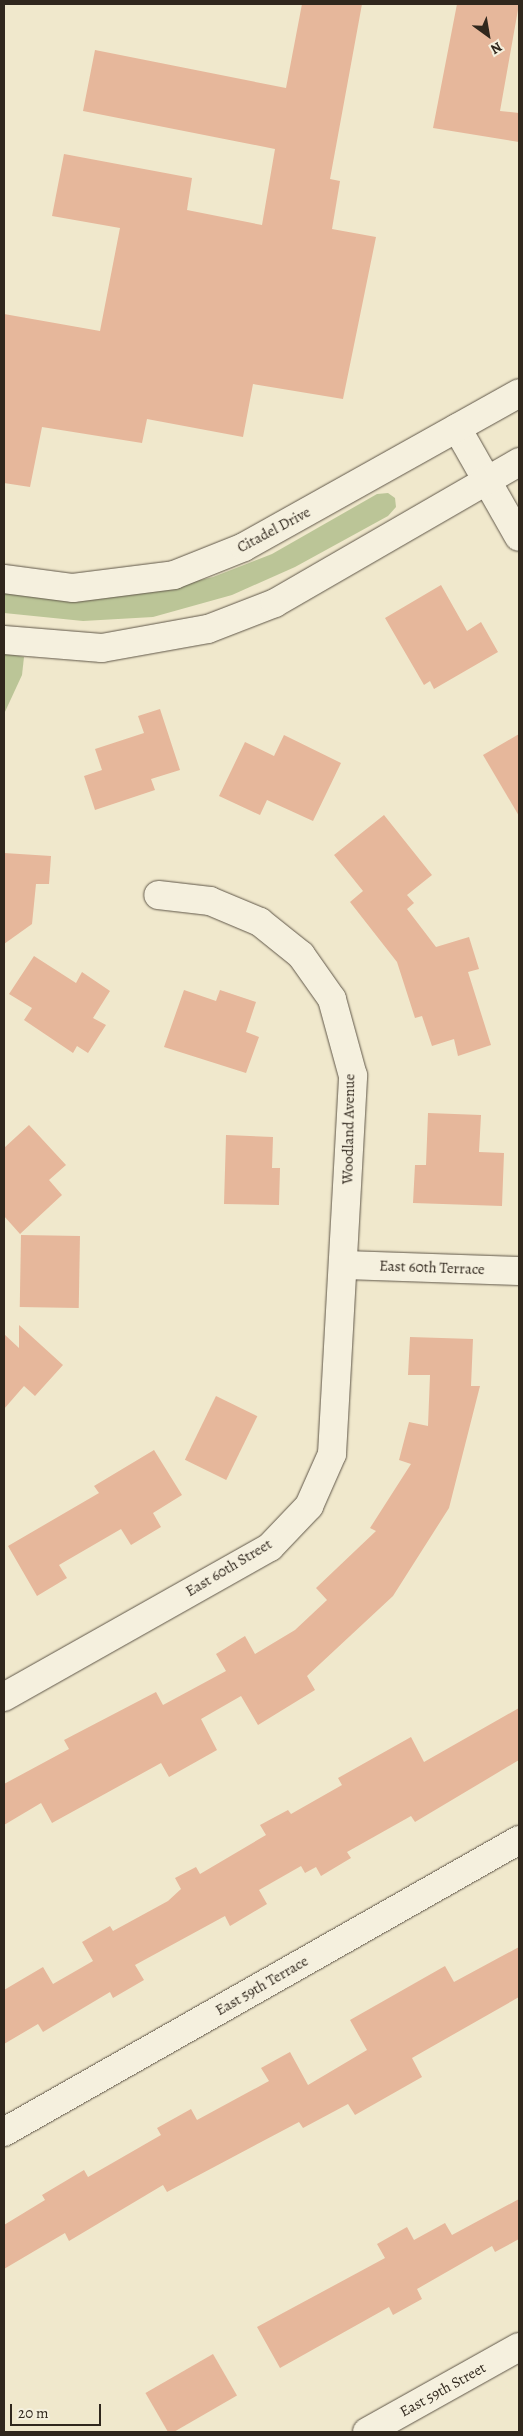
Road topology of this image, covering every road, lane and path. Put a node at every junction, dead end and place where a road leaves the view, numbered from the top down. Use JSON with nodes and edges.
{"nodes":[{"id":1,"x":519,"y":393,"type":"edge"},
{"id":2,"x":457,"y":428,"type":"junction"},
{"id":3,"x":519,"y":462,"type":"edge"},
{"id":4,"x":487,"y":480,"type":"junction"},
{"id":5,"x":519,"y":536,"type":"edge"},
{"id":6,"x":4,"y":579,"type":"edge"},
{"id":7,"x":4,"y":640,"type":"edge"},
{"id":8,"x":158,"y":895,"type":"dead end"},
{"id":9,"x":345,"y":1265,"type":"junction"},
{"id":10,"x":519,"y":1271,"type":"edge"},
{"id":11,"x":4,"y":1697,"type":"edge"},
{"id":12,"x":519,"y":1840,"type":"edge"},
{"id":13,"x":4,"y":2132,"type":"edge"},
{"id":14,"x":519,"y":2347,"type":"edge"},
{"id":15,"x":367,"y":2432,"type":"edge"}],
"edges":[{"from":1,"to":2,"type":"street","name":"Citadel Drive"},
{"from":2,"to":4,"type":"street"},
{"from":2,"to":6,"type":"street","name":"Citadel Drive"},
{"from":3,"to":4,"type":"street"},
{"from":4,"to":5,"type":"street"},
{"from":4,"to":7,"type":"street"},
{"from":8,"to":9,"type":"street","name":"Woodland Avenue"},
{"from":9,"to":10,"type":"street","name":"East 60th Terrace"},
{"from":9,"to":11,"type":"street","name":"East 60th Street"},
{"from":12,"to":13,"type":"street","name":"East 59th Terrace"},
{"from":14,"to":15,"type":"street","name":"East 59th Street"}]}
